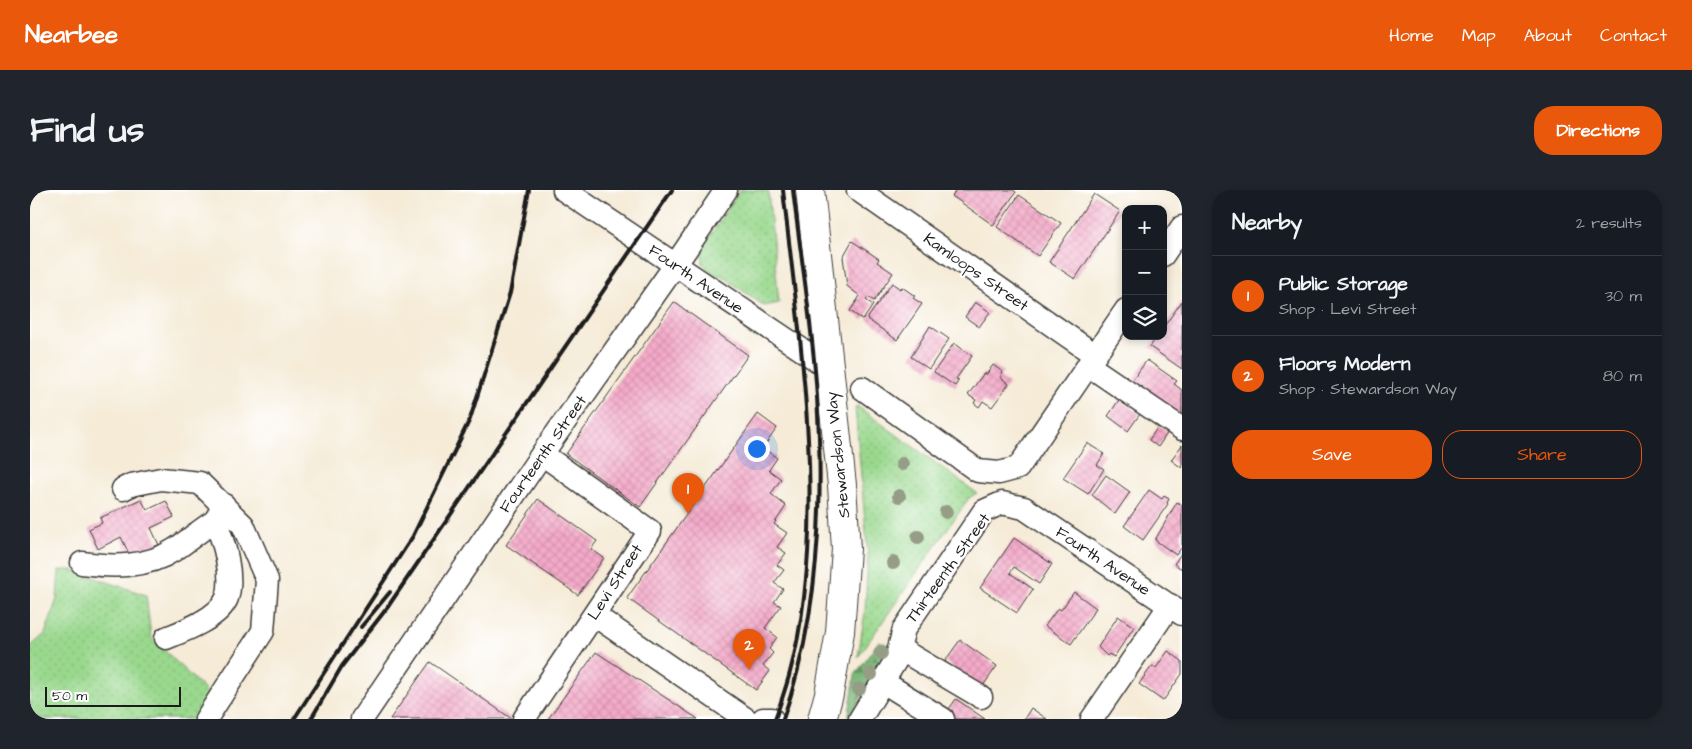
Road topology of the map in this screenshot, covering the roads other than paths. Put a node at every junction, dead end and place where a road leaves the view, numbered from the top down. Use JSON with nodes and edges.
{"nodes":[{"id":1,"x":564,"y":190,"type":"edge"},
{"id":2,"x":726,"y":190,"type":"edge"},
{"id":3,"x":810,"y":190,"type":"edge"},
{"id":4,"x":858,"y":190,"type":"edge"},
{"id":5,"x":676,"y":264,"type":"junction"},
{"id":6,"x":1122,"y":316,"type":"edge"},
{"id":7,"x":1092,"y":360,"type":"junction"},
{"id":8,"x":829,"y":368,"type":"junction"},
{"id":9,"x":862,"y":388,"type":"dead end"},
{"id":10,"x":1182,"y":429,"type":"edge"},
{"id":11,"x":542,"y":454,"type":"junction"},
{"id":12,"x":123,"y":489,"type":"dead end"},
{"id":13,"x":1002,"y":503,"type":"joint"},
{"id":14,"x":219,"y":513,"type":"junction"},
{"id":15,"x":82,"y":563,"type":"dead end"},
{"id":16,"x":1176,"y":610,"type":"edge"},
{"id":17,"x":594,"y":616,"type":"junction"},
{"id":18,"x":166,"y":638,"type":"dead end"},
{"id":19,"x":900,"y":646,"type":"junction"},
{"id":20,"x":883,"y":682,"type":"junction"},
{"id":21,"x":945,"y":690,"type":"dead end"},
{"id":22,"x":981,"y":697,"type":"dead end"},
{"id":23,"x":206,"y":719,"type":"edge"},
{"id":24,"x":362,"y":719,"type":"edge"},
{"id":25,"x":524,"y":719,"type":"edge"},
{"id":26,"x":746,"y":719,"type":"edge"},
{"id":27,"x":763,"y":719,"type":"edge"},
{"id":28,"x":772,"y":719,"type":"edge"},
{"id":29,"x":822,"y":719,"type":"edge"},
{"id":30,"x":860,"y":719,"type":"edge"},
{"id":31,"x":943,"y":719,"type":"edge"},
{"id":32,"x":1092,"y":719,"type":"edge"}],
"edges":[{"from":1,"to":5,"type":"street","name":"Fourth Avenue"},
{"from":2,"to":5,"type":"street","name":"Fourteenth Street"},
{"from":3,"to":8,"type":"main road","name":"Stewardson Way"},
{"from":4,"to":7,"type":"street","name":"Kamloops Street"},
{"from":5,"to":8,"type":"street","name":"Fourth Avenue"},
{"from":5,"to":11,"type":"street","name":"Fourteenth Street"},
{"from":6,"to":7,"type":"street"},
{"from":7,"to":9,"type":"street"},
{"from":7,"to":10,"type":"street","name":"Kamloops Street"},
{"from":8,"to":29,"type":"main road","name":"Stewardson Way"},
{"from":11,"to":17,"type":"street","name":"Levi Street"},
{"from":11,"to":24,"type":"street","name":"Fourteenth Street"},
{"from":12,"to":14,"type":"street"},
{"from":13,"to":16,"type":"street","name":"Fourth Avenue"},
{"from":13,"to":19,"type":"street","name":"Thirteenth Street"},
{"from":14,"to":15,"type":"street"},
{"from":14,"to":18,"type":"street"},
{"from":14,"to":23,"type":"street"},
{"from":16,"to":32,"type":"street"},
{"from":17,"to":25,"type":"street","name":"Levi Street"},
{"from":17,"to":26,"type":"street"},
{"from":19,"to":20,"type":"street","name":"Thirteenth Street"},
{"from":19,"to":21,"type":"street"},
{"from":19,"to":22,"type":"street"},
{"from":20,"to":30,"type":"street","name":"Thirteenth Street"},
{"from":20,"to":31,"type":"street"},
{"from":27,"to":28,"type":"street"}]}
